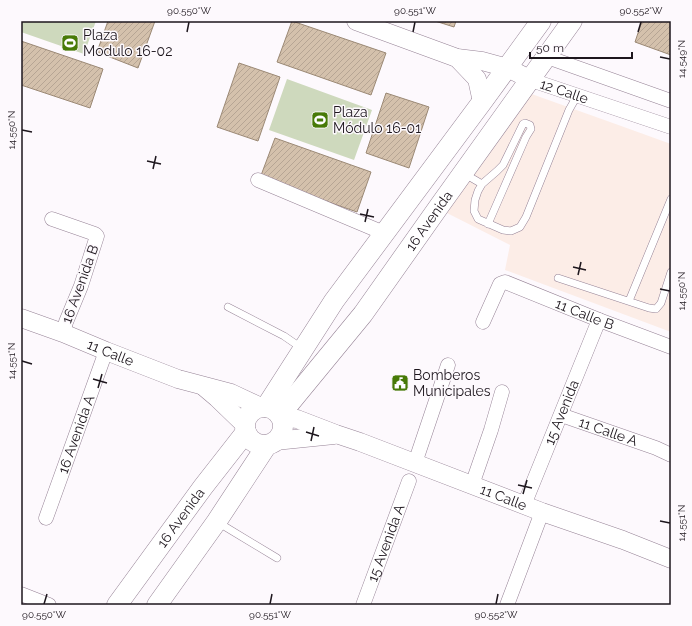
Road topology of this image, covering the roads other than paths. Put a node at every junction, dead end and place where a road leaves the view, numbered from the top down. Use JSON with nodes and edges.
{"nodes":[{"id":1,"x":356,"y":21,"type":"edge"},
{"id":2,"x":541,"y":21,"type":"edge"},
{"id":3,"x":572,"y":21,"type":"edge"},
{"id":4,"x":547,"y":57,"type":"junction"},
{"id":5,"x":457,"y":58,"type":"junction"},
{"id":6,"x":508,"y":68,"type":"junction"},
{"id":7,"x":531,"y":80,"type":"junction"},
{"id":8,"x":577,"y":96,"type":"junction"},
{"id":9,"x":671,"y":101,"type":"edge"},
{"id":10,"x":482,"y":102,"type":"junction"},
{"id":11,"x":671,"y":127,"type":"edge"},
{"id":12,"x":463,"y":173,"type":"junction"},
{"id":13,"x":258,"y":180,"type":"dead end"},
{"id":14,"x":482,"y":184,"type":"junction"},
{"id":15,"x":671,"y":199,"type":"edge"},
{"id":16,"x":52,"y":219,"type":"dead end"},
{"id":17,"x":488,"y":224,"type":"junction"},
{"id":18,"x":384,"y":232,"type":"junction"},
{"id":19,"x":671,"y":272,"type":"edge"},
{"id":20,"x":558,"y":278,"type":"dead end"},
{"id":21,"x":629,"y":301,"type":"junction"},
{"id":22,"x":228,"y":307,"type":"dead end"},
{"id":23,"x":21,"y":318,"type":"edge"},
{"id":24,"x":599,"y":320,"type":"junction"},
{"id":25,"x":483,"y":322,"type":"dead end"},
{"id":26,"x":63,"y":333,"type":"junction"},
{"id":27,"x":671,"y":347,"type":"edge"},
{"id":28,"x":303,"y":349,"type":"junction"},
{"id":29,"x":106,"y":351,"type":"junction"},
{"id":30,"x":448,"y":364,"type":"dead end"},
{"id":31,"x":200,"y":384,"type":"junction"},
{"id":32,"x":502,"y":392,"type":"dead end"},
{"id":33,"x":272,"y":411,"type":"junction"},
{"id":34,"x":561,"y":415,"type":"junction"},
{"id":35,"x":245,"y":428,"type":"junction"},
{"id":36,"x":336,"y":434,"type":"junction"},
{"id":37,"x":271,"y":443,"type":"junction"},
{"id":38,"x":671,"y":455,"type":"edge"},
{"id":39,"x":415,"y":463,"type":"junction"},
{"id":40,"x":409,"y":481,"type":"dead end"},
{"id":41,"x":472,"y":485,"type":"junction"},
{"id":42,"x":524,"y":505,"type":"junction"},
{"id":43,"x":542,"y":512,"type":"junction"},
{"id":44,"x":46,"y":518,"type":"dead end"},
{"id":45,"x":217,"y":521,"type":"junction"},
{"id":46,"x":277,"y":558,"type":"dead end"},
{"id":47,"x":671,"y":559,"type":"edge"},
{"id":48,"x":21,"y":594,"type":"edge"},
{"id":49,"x":49,"y":605,"type":"edge"},
{"id":50,"x":117,"y":605,"type":"edge"},
{"id":51,"x":157,"y":605,"type":"edge"},
{"id":52,"x":363,"y":605,"type":"edge"},
{"id":53,"x":507,"y":605,"type":"edge"}],
"edges":[{"from":1,"to":5,"type":"street","name":"12 Calle"},
{"from":2,"to":6,"type":"main road","name":"16 Avenida"},
{"from":3,"to":4,"type":"main road","name":"16 Avenida"},
{"from":4,"to":7,"type":"main road","name":"16 Avenida"},
{"from":4,"to":9,"type":"street","name":"12 Calle"},
{"from":5,"to":6,"type":"street","name":"12 Calle"},
{"from":5,"to":10,"type":"street","name":"12 Calle"},
{"from":6,"to":7,"type":"street","name":"12 Calle"},
{"from":6,"to":10,"type":"main road","name":"16 Avenida"},
{"from":7,"to":8,"type":"street","name":"12 Calle"},
{"from":7,"to":12,"type":"main road","name":"16 Avenida"},
{"from":8,"to":11,"type":"street","name":"12 Calle"},
{"from":8,"to":17,"type":"lane"},
{"from":10,"to":18,"type":"main road","name":"16 Avenida"},
{"from":12,"to":14,"type":"lane"},
{"from":12,"to":33,"type":"main road","name":"16 Avenida"},
{"from":13,"to":18,"type":"street"},
{"from":14,"to":17,"type":"lane"},
{"from":14,"to":17,"type":"lane"},
{"from":15,"to":21,"type":"lane"},
{"from":16,"to":26,"type":"street","name":"16 Avenida B"},
{"from":18,"to":28,"type":"main road","name":"16 Avenida"},
{"from":19,"to":21,"type":"lane"},
{"from":20,"to":21,"type":"lane"},
{"from":22,"to":28,"type":"lane"},
{"from":23,"to":26,"type":"street","name":"11 Calle"},
{"from":24,"to":25,"type":"street","name":"11 Calle B"},
{"from":24,"to":27,"type":"street","name":"11 Calle B"},
{"from":24,"to":34,"type":"street","name":"15 Avenida"},
{"from":26,"to":29,"type":"street","name":"11 Calle"},
{"from":28,"to":33,"type":"main road","name":"16 Avenida"},
{"from":29,"to":31,"type":"street","name":"11 Calle"},
{"from":29,"to":44,"type":"street","name":"16 Avenida A"},
{"from":30,"to":39,"type":"street"},
{"from":31,"to":33,"type":"street","name":"11 Calle"},
{"from":31,"to":35,"type":"street","name":"11 Calle"},
{"from":32,"to":41,"type":"street"},
{"from":33,"to":35,"type":"main road"},
{"from":33,"to":36,"type":"street","name":"11 Calle"},
{"from":33,"to":37,"type":"main road"},
{"from":34,"to":38,"type":"street","name":"11 Calle A"},
{"from":34,"to":42,"type":"street","name":"15 Avenida"},
{"from":35,"to":37,"type":"main road"},
{"from":35,"to":50,"type":"main road","name":"16 Avenida"},
{"from":36,"to":37,"type":"street","name":"11 Calle"},
{"from":36,"to":39,"type":"street","name":"11 Calle"},
{"from":37,"to":45,"type":"main road"},
{"from":39,"to":41,"type":"street","name":"11 Calle"},
{"from":40,"to":52,"type":"street","name":"15 Avenida A"},
{"from":41,"to":42,"type":"street","name":"11 Calle"},
{"from":42,"to":43,"type":"street","name":"11 Calle"},
{"from":43,"to":47,"type":"street","name":"11 Calle"},
{"from":43,"to":53,"type":"street"},
{"from":45,"to":46,"type":"lane"},
{"from":45,"to":51,"type":"main road"},
{"from":48,"to":49,"type":"street"}]}
